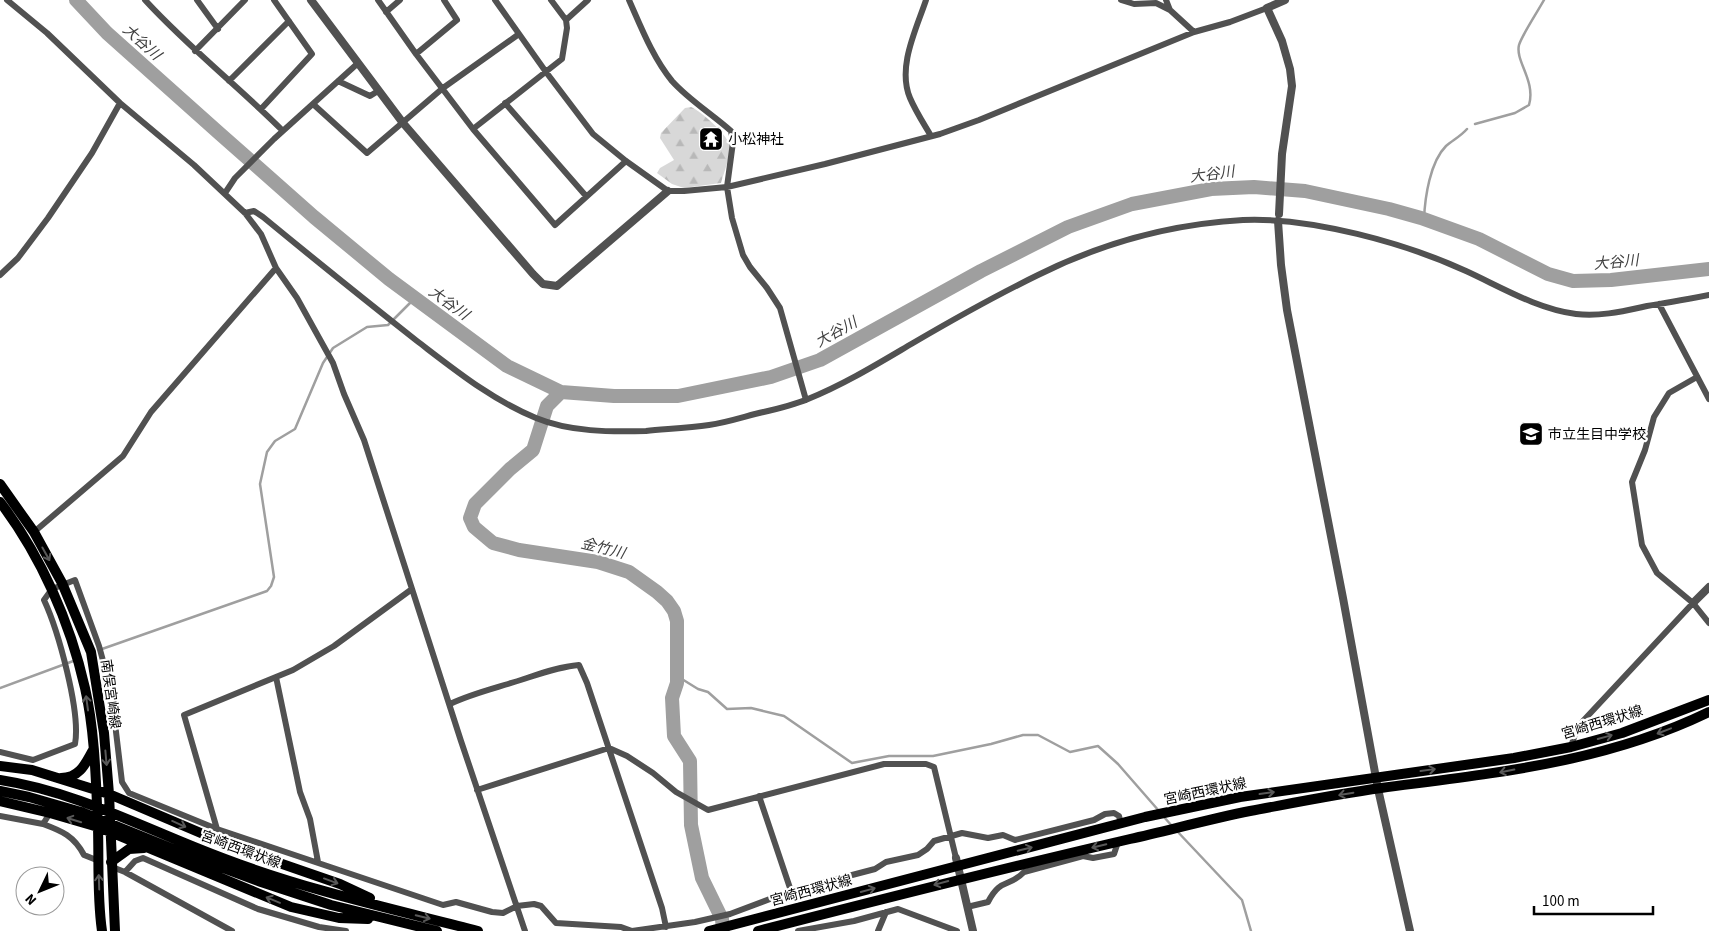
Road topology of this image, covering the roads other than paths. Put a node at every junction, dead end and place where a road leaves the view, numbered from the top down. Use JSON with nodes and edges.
{"nodes":[{"id":1,"x":8,"y":0,"type":"edge"},
{"id":2,"x":145,"y":0,"type":"edge"},
{"id":3,"x":197,"y":0,"type":"edge"},
{"id":4,"x":245,"y":0,"type":"edge"},
{"id":5,"x":274,"y":0,"type":"edge"},
{"id":6,"x":311,"y":0,"type":"edge"},
{"id":7,"x":378,"y":0,"type":"edge"},
{"id":8,"x":400,"y":0,"type":"edge"},
{"id":9,"x":444,"y":0,"type":"edge"},
{"id":10,"x":495,"y":0,"type":"edge"},
{"id":11,"x":552,"y":0,"type":"edge"},
{"id":12,"x":588,"y":0,"type":"edge"},
{"id":13,"x":629,"y":0,"type":"edge"},
{"id":14,"x":926,"y":0,"type":"edge"},
{"id":15,"x":1121,"y":0,"type":"edge"},
{"id":16,"x":1166,"y":0,"type":"edge"},
{"id":17,"x":1285,"y":0,"type":"edge"},
{"id":18,"x":1267,"y":8,"type":"junction"},
{"id":19,"x":1170,"y":10,"type":"junction"},
{"id":20,"x":386,"y":12,"type":"junction"},
{"id":21,"x":566,"y":20,"type":"junction"},
{"id":22,"x":289,"y":21,"type":"junction"},
{"id":23,"x":218,"y":29,"type":"junction"},
{"id":24,"x":1194,"y":32,"type":"junction"},
{"id":25,"x":519,"y":34,"type":"junction"},
{"id":26,"x":196,"y":51,"type":"junction"},
{"id":27,"x":416,"y":54,"type":"junction"},
{"id":28,"x":357,"y":64,"type":"junction"},
{"id":29,"x":546,"y":72,"type":"junction"},
{"id":30,"x":229,"y":80,"type":"junction"},
{"id":31,"x":338,"y":81,"type":"junction"},
{"id":32,"x":443,"y":88,"type":"junction"},
{"id":33,"x":378,"y":91,"type":"junction"},
{"id":34,"x":120,"y":103,"type":"junction"},
{"id":35,"x":505,"y":103,"type":"junction"},
{"id":36,"x":313,"y":104,"type":"junction"},
{"id":37,"x":261,"y":109,"type":"junction"},
{"id":38,"x":403,"y":123,"type":"junction"},
{"id":39,"x":473,"y":129,"type":"junction"},
{"id":40,"x":283,"y":131,"type":"junction"},
{"id":41,"x":931,"y":136,"type":"junction"},
{"id":42,"x":626,"y":161,"type":"junction"},
{"id":43,"x":727,"y":187,"type":"junction"},
{"id":44,"x":668,"y":191,"type":"junction"},
{"id":45,"x":225,"y":193,"type":"junction"},
{"id":46,"x":586,"y":196,"type":"junction"},
{"id":47,"x":245,"y":213,"type":"junction"},
{"id":48,"x":1278,"y":217,"type":"junction"},
{"id":49,"x":276,"y":268,"type":"junction"},
{"id":50,"x":0,"y":275,"type":"edge"},
{"id":51,"x":1709,"y":295,"type":"edge"},
{"id":52,"x":1659,"y":304,"type":"junction"},
{"id":53,"x":1697,"y":377,"type":"junction"},
{"id":54,"x":805,"y":398,"type":"junction"},
{"id":55,"x":1709,"y":399,"type":"edge"},
{"id":56,"x":0,"y":484,"type":"edge"},
{"id":57,"x":0,"y":502,"type":"edge"},
{"id":58,"x":34,"y":532,"type":"junction"},
{"id":59,"x":63,"y":585,"type":"junction"},
{"id":60,"x":1709,"y":587,"type":"edge"},
{"id":61,"x":52,"y":589,"type":"junction"},
{"id":62,"x":412,"y":589,"type":"junction"},
{"id":63,"x":1693,"y":603,"type":"junction"},
{"id":64,"x":1709,"y":623,"type":"edge"},
{"id":65,"x":276,"y":678,"type":"junction"},
{"id":66,"x":1709,"y":700,"type":"edge"},
{"id":67,"x":450,"y":704,"type":"junction"},
{"id":68,"x":1709,"y":712,"type":"edge"},
{"id":69,"x":104,"y":733,"type":"junction"},
{"id":70,"x":92,"y":736,"type":"junction"},
{"id":71,"x":1571,"y":747,"type":"junction"},
{"id":72,"x":609,"y":748,"type":"junction"},
{"id":73,"x":93,"y":750,"type":"junction"},
{"id":74,"x":0,"y":752,"type":"edge"},
{"id":75,"x":0,"y":766,"type":"edge"},
{"id":76,"x":1376,"y":777,"type":"junction"},
{"id":77,"x":55,"y":778,"type":"junction"},
{"id":78,"x":0,"y":780,"type":"edge"},
{"id":79,"x":1378,"y":789,"type":"junction"},
{"id":80,"x":95,"y":790,"type":"junction"},
{"id":81,"x":477,"y":790,"type":"junction"},
{"id":82,"x":0,"y":791,"type":"edge"},
{"id":83,"x":108,"y":794,"type":"junction"},
{"id":84,"x":759,"y":796,"type":"junction"},
{"id":85,"x":0,"y":801,"type":"edge"},
{"id":86,"x":50,"y":813,"type":"junction"},
{"id":87,"x":0,"y":816,"type":"edge"},
{"id":88,"x":43,"y":824,"type":"junction"},
{"id":89,"x":1121,"y":824,"type":"junction"},
{"id":90,"x":98,"y":827,"type":"junction"},
{"id":91,"x":217,"y":829,"type":"junction"},
{"id":92,"x":110,"y":833,"type":"junction"},
{"id":93,"x":951,"y":837,"type":"junction"},
{"id":94,"x":1118,"y":842,"type":"junction"},
{"id":95,"x":147,"y":848,"type":"junction"},
{"id":96,"x":99,"y":861,"type":"junction"},
{"id":97,"x":318,"y":862,"type":"junction"},
{"id":98,"x":957,"y":862,"type":"junction"},
{"id":99,"x":223,"y":863,"type":"junction"},
{"id":100,"x":111,"y":864,"type":"junction"},
{"id":101,"x":126,"y":872,"type":"junction"},
{"id":102,"x":961,"y":878,"type":"junction"},
{"id":103,"x":792,"y":891,"type":"junction"},
{"id":104,"x":517,"y":906,"type":"junction"},
{"id":105,"x":967,"y":907,"type":"junction"},
{"id":106,"x":886,"y":912,"type":"junction"},
{"id":107,"x":391,"y":914,"type":"junction"},
{"id":108,"x":666,"y":926,"type":"junction"},
{"id":109,"x":102,"y":931,"type":"edge"},
{"id":110,"x":115,"y":931,"type":"edge"},
{"id":111,"x":232,"y":931,"type":"edge"},
{"id":112,"x":346,"y":931,"type":"edge"},
{"id":113,"x":437,"y":931,"type":"edge"},
{"id":114,"x":478,"y":931,"type":"edge"},
{"id":115,"x":525,"y":931,"type":"edge"},
{"id":116,"x":709,"y":931,"type":"edge"},
{"id":117,"x":758,"y":931,"type":"edge"},
{"id":118,"x":803,"y":931,"type":"edge"},
{"id":119,"x":878,"y":931,"type":"edge"},
{"id":120,"x":957,"y":931,"type":"edge"},
{"id":121,"x":973,"y":931,"type":"edge"},
{"id":122,"x":1410,"y":931,"type":"edge"}],
"edges":[{"from":1,"to":34,"type":"street"},
{"from":2,"to":26,"type":"street"},
{"from":3,"to":23,"type":"street"},
{"from":4,"to":23,"type":"street"},
{"from":5,"to":22,"type":"street"},
{"from":6,"to":28,"type":"street"},
{"from":7,"to":20,"type":"street"},
{"from":8,"to":20,"type":"street"},
{"from":9,"to":27,"type":"street"},
{"from":10,"to":25,"type":"street"},
{"from":11,"to":21,"type":"street"},
{"from":12,"to":21,"type":"street"},
{"from":13,"to":43,"type":"street"},
{"from":14,"to":41,"type":"street"},
{"from":15,"to":19,"type":"street"},
{"from":16,"to":19,"type":"street"},
{"from":17,"to":18,"type":"street"},
{"from":18,"to":24,"type":"street"},
{"from":18,"to":48,"type":"street"},
{"from":19,"to":24,"type":"street"},
{"from":20,"to":27,"type":"street"},
{"from":21,"to":29,"type":"street"},
{"from":22,"to":30,"type":"street"},
{"from":22,"to":37,"type":"street"},
{"from":23,"to":26,"type":"street"},
{"from":24,"to":41,"type":"street"},
{"from":25,"to":29,"type":"street"},
{"from":25,"to":32,"type":"street"},
{"from":26,"to":30,"type":"street"},
{"from":27,"to":32,"type":"street"},
{"from":28,"to":31,"type":"street"},
{"from":28,"to":33,"type":"street"},
{"from":29,"to":35,"type":"street"},
{"from":29,"to":42,"type":"street"},
{"from":30,"to":37,"type":"street"},
{"from":31,"to":33,"type":"street"},
{"from":31,"to":36,"type":"street"},
{"from":32,"to":38,"type":"street"},
{"from":32,"to":39,"type":"street"},
{"from":33,"to":38,"type":"street"},
{"from":34,"to":45,"type":"street"},
{"from":34,"to":50,"type":"street"},
{"from":35,"to":39,"type":"street"},
{"from":35,"to":46,"type":"street"},
{"from":36,"to":38,"type":"street"},
{"from":36,"to":40,"type":"street"},
{"from":37,"to":40,"type":"street"},
{"from":38,"to":44,"type":"street"},
{"from":39,"to":46,"type":"street"},
{"from":40,"to":45,"type":"street"},
{"from":41,"to":43,"type":"street"},
{"from":42,"to":44,"type":"street"},
{"from":42,"to":46,"type":"street"},
{"from":43,"to":44,"type":"street"},
{"from":43,"to":54,"type":"street"},
{"from":45,"to":47,"type":"street"},
{"from":47,"to":49,"type":"street"},
{"from":47,"to":54,"type":"street"},
{"from":48,"to":52,"type":"street"},
{"from":48,"to":54,"type":"street"},
{"from":48,"to":76,"type":"street"},
{"from":49,"to":58,"type":"street"},
{"from":49,"to":62,"type":"street"},
{"from":51,"to":52,"type":"street"},
{"from":52,"to":53,"type":"street"},
{"from":53,"to":55,"type":"street"},
{"from":53,"to":63,"type":"street"},
{"from":56,"to":58,"type":"main road","name":"南俣宮崎線"},
{"from":57,"to":61,"type":"main road","name":"南俣宮崎線"},
{"from":58,"to":59,"type":"main road","name":"南俣宮崎線","one_way":true},
{"from":59,"to":61,"type":"street"},
{"from":59,"to":69,"type":"main road","name":"南俣宮崎線"},
{"from":59,"to":91,"type":"street"},
{"from":60,"to":63,"type":"street"},
{"from":70,"to":61,"type":"main road","name":"南俣宮崎線","one_way":true},
{"from":61,"to":74,"type":"street"},
{"from":62,"to":65,"type":"street"},
{"from":62,"to":67,"type":"street"},
{"from":63,"to":64,"type":"street"},
{"from":63,"to":71,"type":"street"},
{"from":65,"to":91,"type":"street"},
{"from":65,"to":97,"type":"street"},
{"from":71,"to":66,"type":"main road","name":"宮崎西環状線","one_way":true},
{"from":67,"to":72,"type":"street"},
{"from":67,"to":81,"type":"street"},
{"from":68,"to":79,"type":"main road","name":"宮崎西環状線","one_way":true},
{"from":69,"to":70,"type":"street"},
{"from":69,"to":83,"type":"main road","name":"南俣宮崎線","one_way":true},
{"from":70,"to":73,"type":"main road","name":"南俣宮崎線"},
{"from":76,"to":71,"type":"main road","name":"宮崎西環状線","one_way":true},
{"from":72,"to":81,"type":"street"},
{"from":72,"to":84,"type":"street"},
{"from":72,"to":108,"type":"street"},
{"from":73,"to":77,"type":"main road"},
{"from":73,"to":80,"type":"main road","name":"南俣宮崎線"},
{"from":75,"to":77,"type":"main road"},
{"from":76,"to":79,"type":"street"},
{"from":89,"to":76,"type":"main road","name":"宮崎西環状線","one_way":true},
{"from":77,"to":80,"type":"main road"},
{"from":78,"to":99,"type":"main road","name":"宮崎西環状線"},
{"from":79,"to":94,"type":"main road","name":"宮崎西環状線","one_way":true},
{"from":79,"to":122,"type":"street"},
{"from":80,"to":83,"type":"main road"},
{"from":80,"to":90,"type":"main road","name":"南俣宮崎線"},
{"from":81,"to":104,"type":"street"},
{"from":82,"to":99,"type":"main road","name":"宮崎西環状線"},
{"from":83,"to":92,"type":"main road","name":"南俣宮崎線"},
{"from":83,"to":107,"type":"main road","one_way":true},
{"from":84,"to":93,"type":"street"},
{"from":84,"to":103,"type":"street"},
{"from":85,"to":86,"type":"main road"},
{"from":86,"to":88,"type":"street"},
{"from":90,"to":86,"type":"main road","one_way":true},
{"from":87,"to":88,"type":"street"},
{"from":88,"to":96,"type":"street"},
{"from":89,"to":93,"type":"street"},
{"from":98,"to":89,"type":"main road","name":"宮崎西環状線","one_way":true},
{"from":90,"to":92,"type":"main road"},
{"from":90,"to":96,"type":"main road","name":"南俣宮崎線"},
{"from":91,"to":97,"type":"street"},
{"from":92,"to":95,"type":"main road"},
{"from":92,"to":100,"type":"main road","name":"南俣宮崎線"},
{"from":93,"to":98,"type":"street"},
{"from":93,"to":103,"type":"street"},
{"from":94,"to":102,"type":"main road","name":"宮崎西環状線","one_way":true},
{"from":94,"to":105,"type":"street"},
{"from":95,"to":100,"type":"main road"},
{"from":107,"to":95,"type":"main road","one_way":true},
{"from":109,"to":96,"type":"main road","name":"南俣宮崎線","one_way":true},
{"from":97,"to":104,"type":"street"},
{"from":98,"to":102,"type":"street"},
{"from":116,"to":98,"type":"main road","name":"宮崎西環状線","one_way":true},
{"from":99,"to":107,"type":"main road","name":"宮崎西環状線"},
{"from":100,"to":101,"type":"street"},
{"from":100,"to":110,"type":"main road","name":"南俣宮崎線"},
{"from":101,"to":111,"type":"street"},
{"from":101,"to":112,"type":"street"},
{"from":102,"to":105,"type":"street"},
{"from":102,"to":117,"type":"main road","name":"宮崎西環状線","one_way":true},
{"from":103,"to":108,"type":"street"},
{"from":104,"to":108,"type":"street"},
{"from":104,"to":115,"type":"street"},
{"from":105,"to":121,"type":"street"},
{"from":106,"to":118,"type":"street"},
{"from":106,"to":119,"type":"street"},
{"from":106,"to":120,"type":"street"},
{"from":107,"to":113,"type":"main road","name":"宮崎西環状線"},
{"from":107,"to":114,"type":"main road","name":"宮崎西環状線","one_way":true}]}
